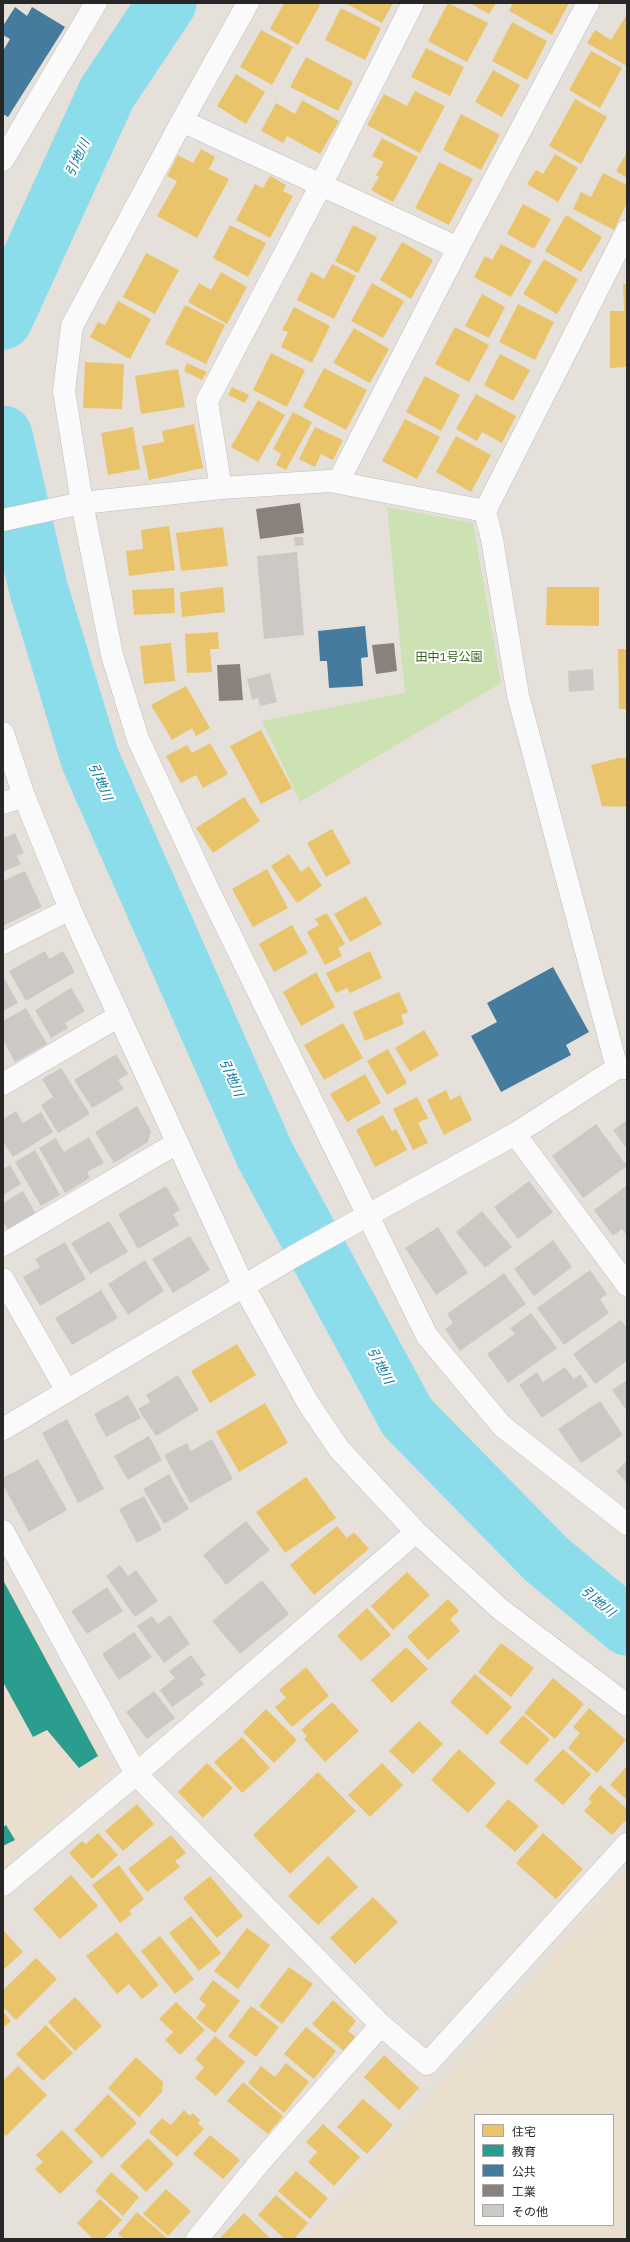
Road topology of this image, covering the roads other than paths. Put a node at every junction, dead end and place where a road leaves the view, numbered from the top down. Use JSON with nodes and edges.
{"nodes":[{"id":1,"x":96,"y":3,"type":"edge"},
{"id":2,"x":248,"y":3,"type":"edge"},
{"id":3,"x":413,"y":3,"type":"edge"},
{"id":4,"x":588,"y":3,"type":"edge"},
{"id":5,"x":182,"y":121,"type":"junction"},
{"id":6,"x":3,"y":160,"type":"edge"},
{"id":7,"x":322,"y":186,"type":"junction"},
{"id":8,"x":627,"y":231,"type":"edge"},
{"id":9,"x":458,"y":248,"type":"junction"},
{"id":10,"x":338,"y":482,"type":"junction"},
{"id":11,"x":221,"y":488,"type":"junction"},
{"id":12,"x":82,"y":503,"type":"junction"},
{"id":13,"x":485,"y":511,"type":"junction"},
{"id":14,"x":3,"y":520,"type":"edge"},
{"id":15,"x":3,"y":733,"type":"edge"},
{"id":16,"x":24,"y":796,"type":"junction"},
{"id":17,"x":3,"y":803,"type":"edge"},
{"id":18,"x":70,"y":908,"type":"junction"},
{"id":19,"x":3,"y":943,"type":"edge"},
{"id":20,"x":119,"y":1016,"type":"junction"},
{"id":21,"x":622,"y":1068,"type":"edge"},
{"id":22,"x":3,"y":1084,"type":"edge"},
{"id":23,"x":515,"y":1134,"type":"junction"},
{"id":24,"x":177,"y":1143,"type":"junction"},
{"id":25,"x":368,"y":1216,"type":"junction"},
{"id":26,"x":3,"y":1245,"type":"edge"},
{"id":27,"x":3,"y":1279,"type":"edge"},
{"id":28,"x":627,"y":1285,"type":"edge"},
{"id":29,"x":244,"y":1287,"type":"junction"},
{"id":30,"x":67,"y":1391,"type":"junction"},
{"id":31,"x":3,"y":1429,"type":"edge"},
{"id":32,"x":627,"y":1524,"type":"edge"},
{"id":33,"x":3,"y":1531,"type":"edge"},
{"id":34,"x":416,"y":1532,"type":"junction"},
{"id":35,"x":627,"y":1706,"type":"edge"},
{"id":36,"x":136,"y":1774,"type":"junction"},
{"id":37,"x":627,"y":1844,"type":"edge"},
{"id":38,"x":3,"y":1885,"type":"edge"},
{"id":39,"x":381,"y":2025,"type":"junction"},
{"id":40,"x":197,"y":2239,"type":"edge"}],
"edges":[{"from":1,"to":6,"type":"street"},
{"from":2,"to":5,"type":"street"},
{"from":3,"to":7,"type":"street"},
{"from":4,"to":9,"type":"street"},
{"from":5,"to":7,"type":"street"},
{"from":5,"to":12,"type":"street"},
{"from":7,"to":9,"type":"street"},
{"from":7,"to":11,"type":"street"},
{"from":8,"to":13,"type":"street"},
{"from":9,"to":10,"type":"street"},
{"from":10,"to":11,"type":"street"},
{"from":10,"to":13,"type":"street"},
{"from":11,"to":12,"type":"street"},
{"from":12,"to":14,"type":"street"},
{"from":12,"to":25,"type":"street"},
{"from":13,"to":21,"type":"street"},
{"from":15,"to":16,"type":"street"},
{"from":16,"to":17,"type":"street"},
{"from":16,"to":18,"type":"street"},
{"from":18,"to":19,"type":"street"},
{"from":18,"to":20,"type":"street"},
{"from":20,"to":22,"type":"street"},
{"from":20,"to":24,"type":"street"},
{"from":21,"to":23,"type":"street"},
{"from":23,"to":25,"type":"street"},
{"from":23,"to":28,"type":"street"},
{"from":24,"to":26,"type":"street"},
{"from":24,"to":29,"type":"street"},
{"from":25,"to":29,"type":"street"},
{"from":25,"to":32,"type":"street"},
{"from":27,"to":30,"type":"street"},
{"from":29,"to":30,"type":"street"},
{"from":29,"to":34,"type":"street"},
{"from":30,"to":31,"type":"street"},
{"from":33,"to":36,"type":"street"},
{"from":34,"to":35,"type":"street"},
{"from":34,"to":36,"type":"street"},
{"from":36,"to":38,"type":"street"},
{"from":36,"to":39,"type":"street"},
{"from":37,"to":39,"type":"street"},
{"from":39,"to":40,"type":"street"}]}
